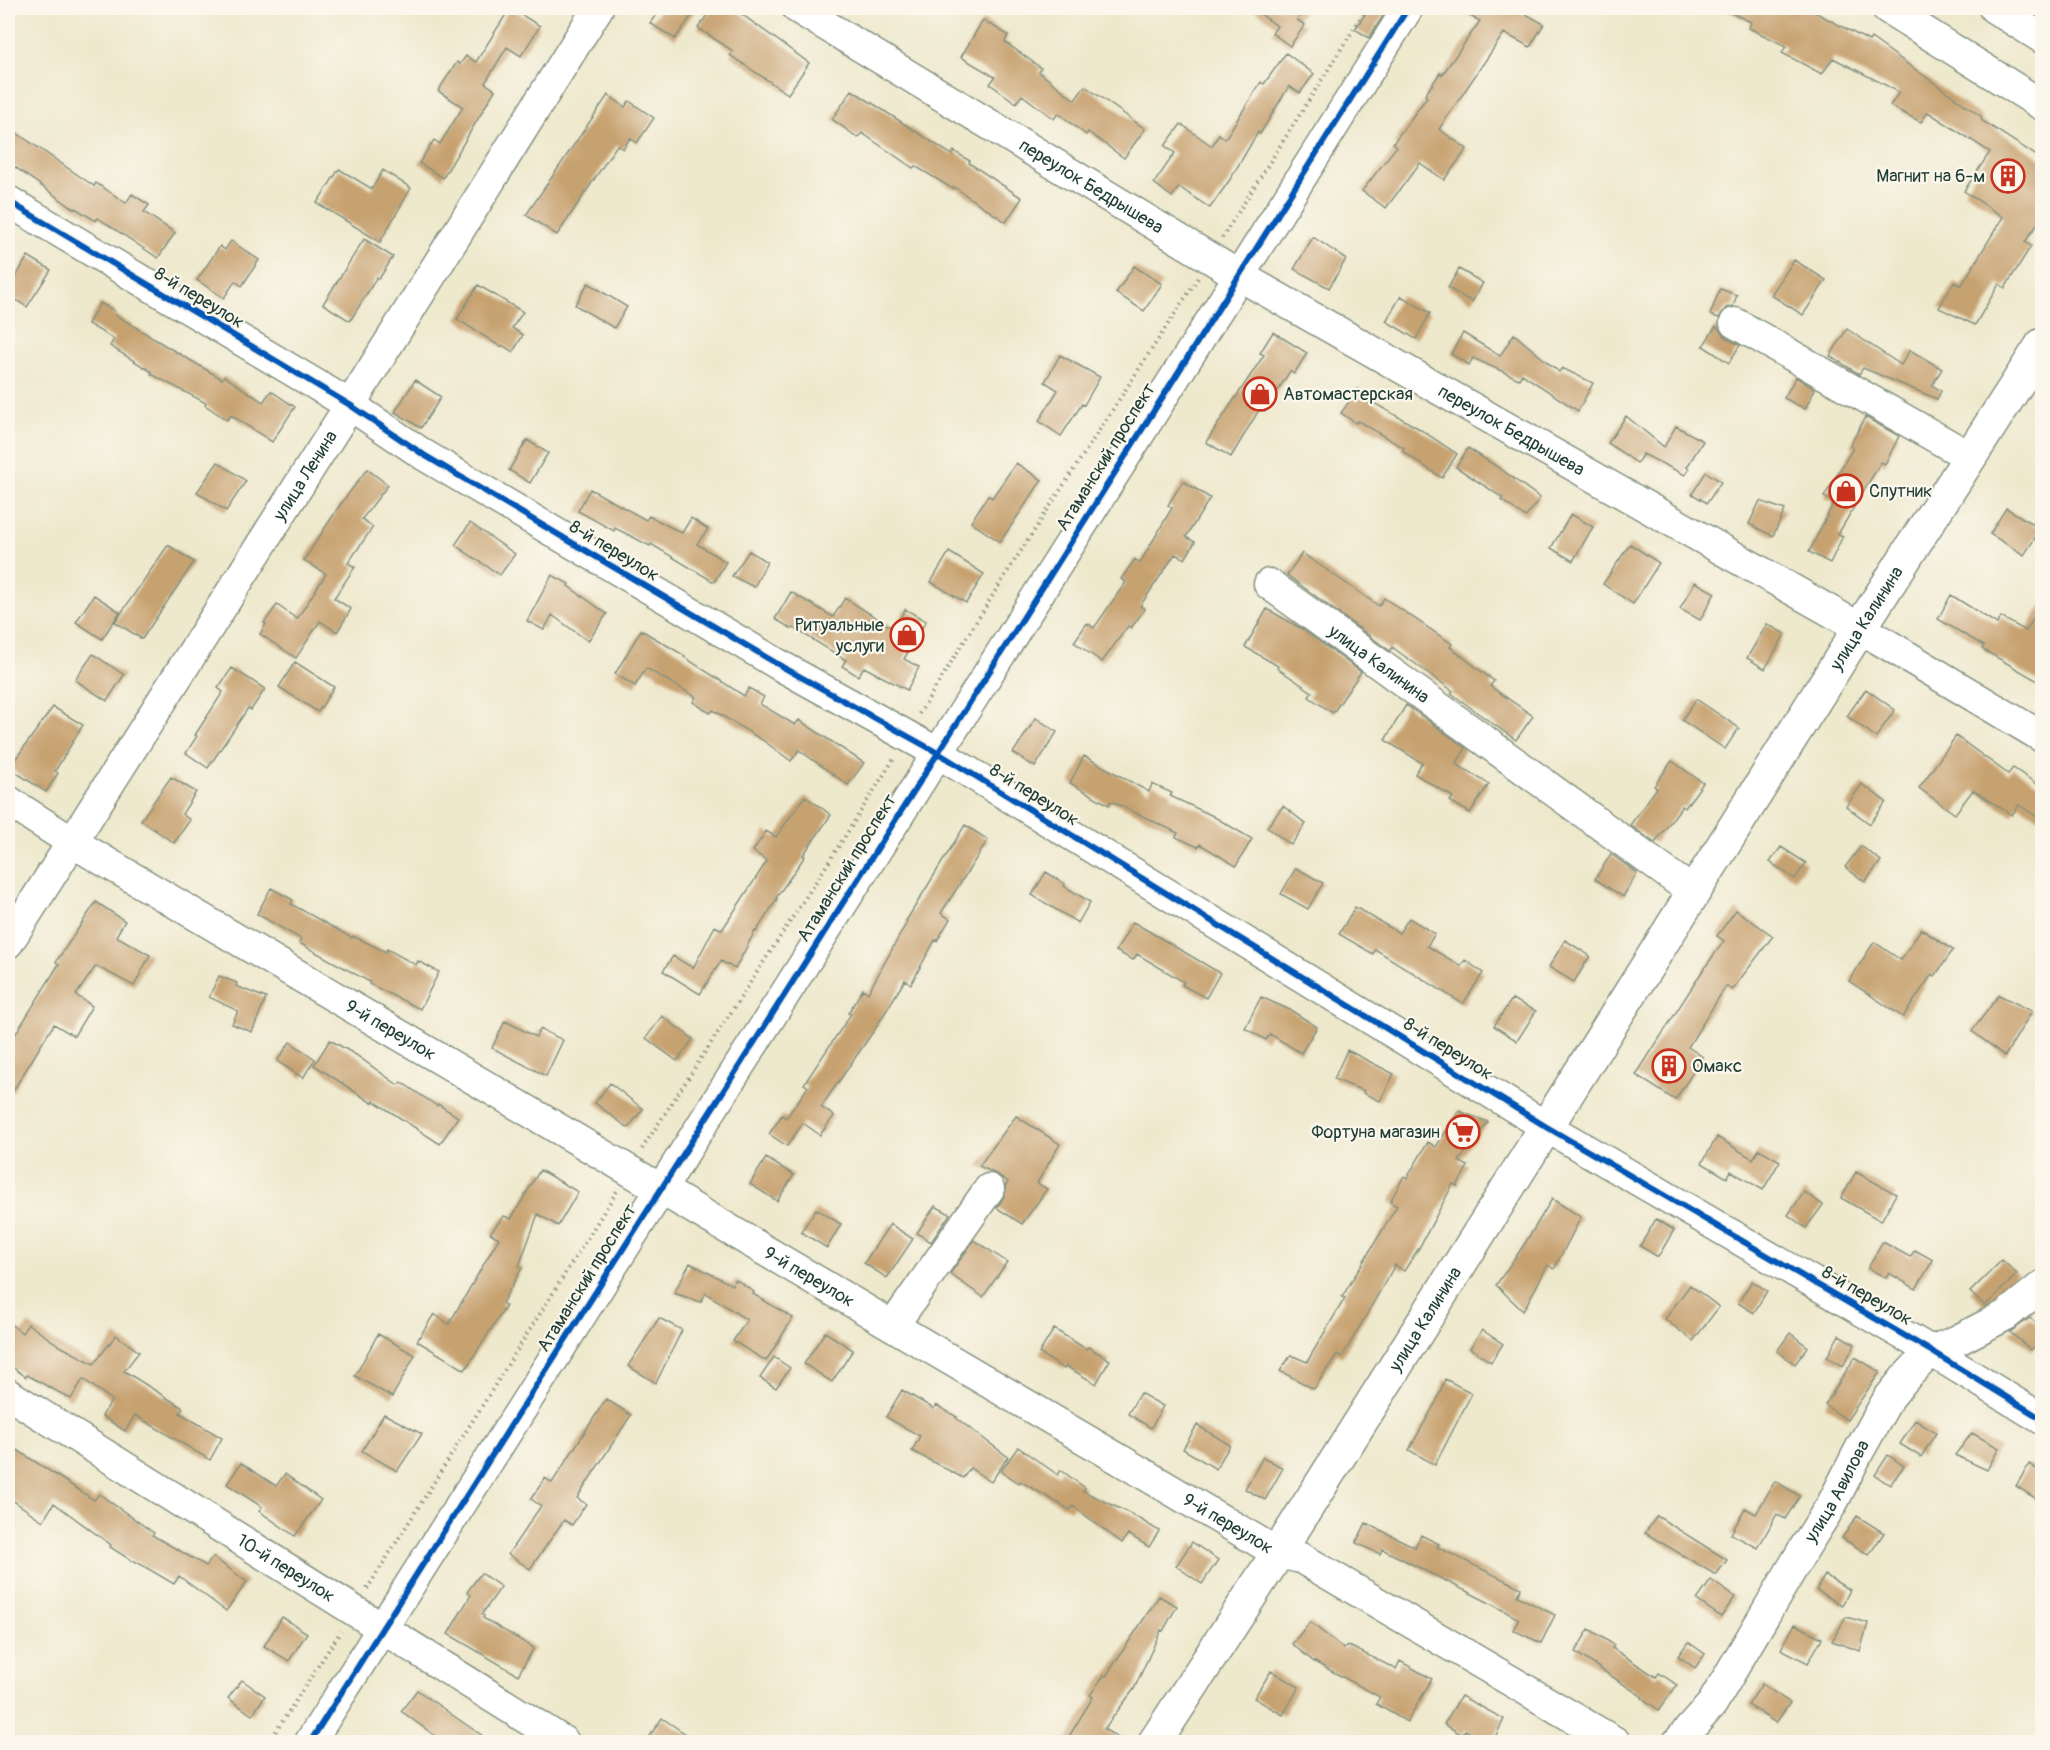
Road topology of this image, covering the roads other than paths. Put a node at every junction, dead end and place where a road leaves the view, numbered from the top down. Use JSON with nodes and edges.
{"nodes":[{"id":1,"x":598,"y":8,"type":"edge"},
{"id":2,"x":797,"y":8,"type":"edge"},
{"id":3,"x":1408,"y":8,"type":"edge"},
{"id":4,"x":1887,"y":8,"type":"edge"},
{"id":5,"x":1994,"y":8,"type":"edge"},
{"id":6,"x":2043,"y":38,"type":"edge"},
{"id":7,"x":2043,"y":105,"type":"edge"},
{"id":8,"x":8,"y":201,"type":"edge"},
{"id":9,"x":1238,"y":275,"type":"junction"},
{"id":10,"x":1735,"y":323,"type":"dead end"},
{"id":11,"x":2043,"y":345,"type":"edge"},
{"id":12,"x":350,"y":405,"type":"junction"},
{"id":13,"x":1970,"y":457,"type":"junction"},
{"id":14,"x":1269,"y":584,"type":"dead end"},
{"id":15,"x":1860,"y":628,"type":"junction"},
{"id":16,"x":2043,"y":737,"type":"edge"},
{"id":17,"x":938,"y":753,"type":"junction"},
{"id":18,"x":8,"y":801,"type":"edge"},
{"id":19,"x":72,"y":842,"type":"junction"},
{"id":20,"x":1693,"y":892,"type":"junction"},
{"id":21,"x":8,"y":943,"type":"edge"},
{"id":22,"x":1545,"y":1126,"type":"junction"},
{"id":23,"x":989,"y":1189,"type":"dead end"},
{"id":24,"x":660,"y":1190,"type":"junction"},
{"id":25,"x":2043,"y":1286,"type":"edge"},
{"id":26,"x":893,"y":1326,"type":"junction"},
{"id":27,"x":1931,"y":1351,"type":"junction"},
{"id":28,"x":8,"y":1394,"type":"edge"},
{"id":29,"x":2043,"y":1419,"type":"edge"},
{"id":30,"x":1278,"y":1553,"type":"junction"},
{"id":31,"x":382,"y":1629,"type":"junction"},
{"id":32,"x":310,"y":1743,"type":"edge"},
{"id":33,"x":564,"y":1743,"type":"edge"},
{"id":34,"x":1155,"y":1743,"type":"edge"},
{"id":35,"x":1615,"y":1743,"type":"edge"},
{"id":36,"x":1678,"y":1743,"type":"edge"}],
"edges":[{"from":1,"to":12,"type":"street","name":"улица Ленина"},
{"from":2,"to":9,"type":"street","name":"переулок Бедрышева"},
{"from":3,"to":9,"type":"street","name":"Атаманский проспект"},
{"from":4,"to":7,"type":"street"},
{"from":5,"to":6,"type":"street"},
{"from":8,"to":12,"type":"street","name":"8-й переулок"},
{"from":9,"to":15,"type":"street","name":"переулок Бедрышева"},
{"from":9,"to":17,"type":"street","name":"Атаманский проспект"},
{"from":10,"to":13,"type":"street"},
{"from":11,"to":13,"type":"main road","name":"улица Калинина"},
{"from":12,"to":17,"type":"street","name":"8-й переулок"},
{"from":12,"to":19,"type":"street","name":"улица Ленина"},
{"from":13,"to":15,"type":"main road","name":"улица Калинина"},
{"from":14,"to":20,"type":"street","name":"улица Калинина"},
{"from":15,"to":16,"type":"street","name":"переулок Бедрышева"},
{"from":15,"to":20,"type":"main road","name":"улица Калинина"},
{"from":17,"to":22,"type":"street","name":"8-й переулок"},
{"from":17,"to":24,"type":"street","name":"Атаманский проспект"},
{"from":18,"to":19,"type":"street","name":"9-й переулок"},
{"from":19,"to":21,"type":"street","name":"улица Ленина"},
{"from":19,"to":24,"type":"street","name":"9-й переулок"},
{"from":20,"to":22,"type":"main road","name":"улица Калинина"},
{"from":22,"to":27,"type":"street","name":"8-й переулок"},
{"from":22,"to":30,"type":"main road","name":"улица Калинина"},
{"from":23,"to":26,"type":"street"},
{"from":24,"to":26,"type":"street","name":"9-й переулок"},
{"from":24,"to":31,"type":"street","name":"Атаманский проспект"},
{"from":25,"to":27,"type":"street","name":"улица Авилова"},
{"from":26,"to":30,"type":"street","name":"9-й переулок"},
{"from":27,"to":29,"type":"street","name":"8-й переулок"},
{"from":27,"to":36,"type":"street","name":"улица Авилова"},
{"from":28,"to":31,"type":"street","name":"10-й переулок"},
{"from":30,"to":34,"type":"main road","name":"улица Калинина"},
{"from":30,"to":35,"type":"street","name":"9-й переулок"},
{"from":31,"to":32,"type":"street","name":"Атаманский проспект"},
{"from":31,"to":33,"type":"street","name":"10-й переулок"}]}
